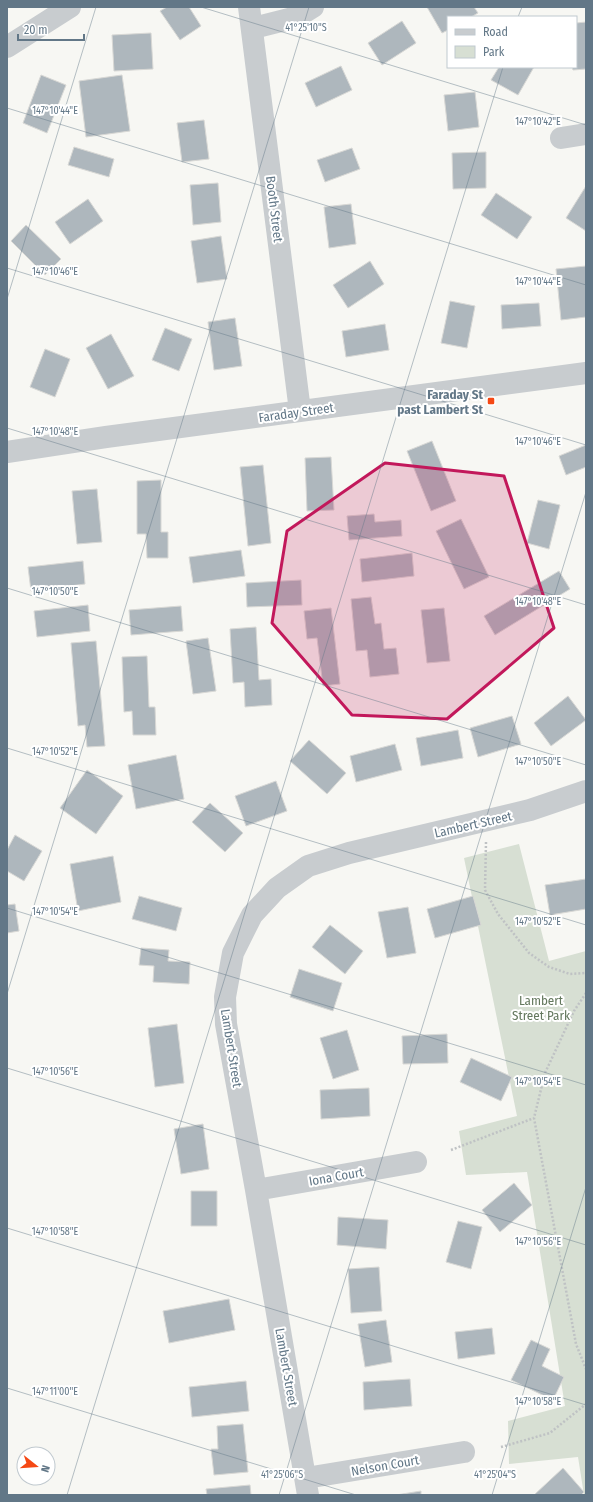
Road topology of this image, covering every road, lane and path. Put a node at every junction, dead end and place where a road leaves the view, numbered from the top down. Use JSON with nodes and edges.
{"nodes":[{"id":1,"x":70,"y":7,"type":"edge"},
{"id":2,"x":249,"y":7,"type":"edge"},
{"id":3,"x":313,"y":7,"type":"edge"},
{"id":4,"x":253,"y":28,"type":"junction"},
{"id":5,"x":7,"y":47,"type":"edge"},
{"id":6,"x":586,"y":134,"type":"edge"},
{"id":7,"x":561,"y":138,"type":"dead end"},
{"id":8,"x":586,"y":373,"type":"edge"},
{"id":9,"x":300,"y":411,"type":"junction"},
{"id":10,"x":7,"y":452,"type":"edge"},
{"id":11,"x":586,"y":791,"type":"edge"},
{"id":12,"x":486,"y":840,"type":"dead end"},
{"id":13,"x":586,"y":973,"type":"edge"},
{"id":14,"x":586,"y":993,"type":"edge"},
{"id":15,"x":534,"y":1118,"type":"junction"},
{"id":16,"x":451,"y":1150,"type":"dead end"},
{"id":17,"x":416,"y":1162,"type":"dead end"},
{"id":18,"x":256,"y":1190,"type":"junction"},
{"id":19,"x":586,"y":1370,"type":"edge"},
{"id":20,"x":586,"y":1404,"type":"edge"},
{"id":21,"x":501,"y":1447,"type":"dead end"},
{"id":22,"x":464,"y":1452,"type":"dead end"},
{"id":23,"x":307,"y":1487,"type":"edge"}],
"edges":[{"from":1,"to":5,"type":"street"},
{"from":2,"to":4,"type":"street","name":"Booth Street"},
{"from":3,"to":4,"type":"street"},
{"from":4,"to":9,"type":"street","name":"Booth Street"},
{"from":6,"to":7,"type":"street"},
{"from":8,"to":9,"type":"street","name":"Faraday Street"},
{"from":9,"to":10,"type":"street","name":"Faraday Street"},
{"from":11,"to":18,"type":"street","name":"Lambert Street"},
{"from":12,"to":13,"type":"path"},
{"from":14,"to":15,"type":"path"},
{"from":15,"to":16,"type":"path"},
{"from":15,"to":19,"type":"path"},
{"from":17,"to":18,"type":"street","name":"Iona Court"},
{"from":18,"to":23,"type":"street","name":"Lambert Street"},
{"from":20,"to":21,"type":"path"},
{"from":22,"to":23,"type":"street","name":"Nelson Court"}]}
